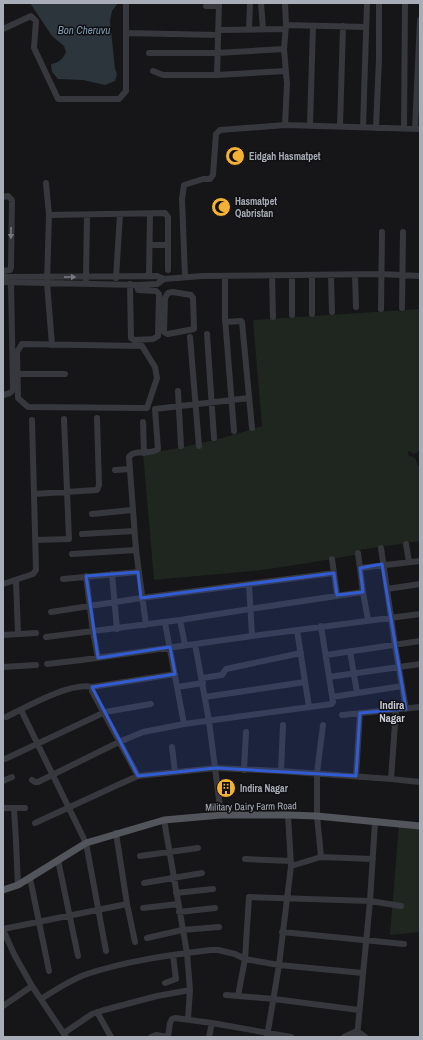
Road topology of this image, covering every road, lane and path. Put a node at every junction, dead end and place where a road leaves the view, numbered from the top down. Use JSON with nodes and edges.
{"nodes":[{"id":1,"x":126,"y":3,"type":"edge"},
{"id":2,"x":250,"y":3,"type":"edge"},
{"id":3,"x":261,"y":3,"type":"edge"},
{"id":4,"x":285,"y":3,"type":"edge"},
{"id":5,"x":367,"y":3,"type":"edge"},
{"id":6,"x":379,"y":3,"type":"edge"},
{"id":7,"x":405,"y":3,"type":"edge"},
{"id":8,"x":219,"y":5,"type":"edge"},
{"id":9,"x":206,"y":6,"type":"dead end"},
{"id":10,"x":420,"y":20,"type":"edge"},
{"id":11,"x":313,"y":26,"type":"junction"},
{"id":12,"x":343,"y":26,"type":"junction"},
{"id":13,"x":286,"y":27,"type":"junction"},
{"id":14,"x":366,"y":27,"type":"junction"},
{"id":15,"x":3,"y":29,"type":"edge"},
{"id":16,"x":249,"y":29,"type":"junction"},
{"id":17,"x":263,"y":29,"type":"junction"},
{"id":18,"x":126,"y":33,"type":"junction"},
{"id":19,"x":218,"y":33,"type":"junction"},
{"id":20,"x":284,"y":48,"type":"junction"},
{"id":21,"x":149,"y":53,"type":"dead end"},
{"id":22,"x":217,"y":53,"type":"junction"},
{"id":23,"x":153,"y":71,"type":"dead end"},
{"id":24,"x":286,"y":71,"type":"junction"},
{"id":25,"x":217,"y":75,"type":"junction"},
{"id":26,"x":285,"y":125,"type":"junction"},
{"id":27,"x":310,"y":126,"type":"junction"},
{"id":28,"x":340,"y":126,"type":"junction"},
{"id":29,"x":363,"y":127,"type":"junction"},
{"id":30,"x":376,"y":128,"type":"junction"},
{"id":31,"x":404,"y":128,"type":"junction"},
{"id":32,"x":417,"y":129,"type":"edge"},
{"id":33,"x":46,"y":183,"type":"dead end"},
{"id":34,"x":3,"y":197,"type":"edge"},
{"id":35,"x":120,"y":214,"type":"junction"},
{"id":36,"x":150,"y":214,"type":"junction"},
{"id":37,"x":49,"y":215,"type":"junction"},
{"id":38,"x":87,"y":215,"type":"junction"},
{"id":39,"x":382,"y":232,"type":"dead end"},
{"id":40,"x":403,"y":232,"type":"dead end"},
{"id":41,"x":150,"y":245,"type":"junction"},
{"id":42,"x":168,"y":245,"type":"junction"},
{"id":43,"x":168,"y":270,"type":"dead end"},
{"id":44,"x":3,"y":271,"type":"edge"},
{"id":45,"x":332,"y":275,"type":"junction"},
{"id":46,"x":355,"y":275,"type":"junction"},
{"id":47,"x":382,"y":275,"type":"junction"},
{"id":48,"x":403,"y":275,"type":"junction"},
{"id":49,"x":116,"y":276,"type":"junction"},
{"id":50,"x":149,"y":276,"type":"junction"},
{"id":51,"x":272,"y":276,"type":"junction"},
{"id":52,"x":292,"y":276,"type":"junction"},
{"id":53,"x":312,"y":276,"type":"junction"},
{"id":54,"x":420,"y":276,"type":"edge"},
{"id":55,"x":3,"y":277,"type":"edge"},
{"id":56,"x":185,"y":277,"type":"junction"},
{"id":57,"x":225,"y":277,"type":"junction"},
{"id":58,"x":172,"y":278,"type":"junction"},
{"id":59,"x":164,"y":279,"type":"junction"},
{"id":60,"x":47,"y":280,"type":"junction"},
{"id":61,"x":86,"y":280,"type":"junction"},
{"id":62,"x":3,"y":282,"type":"edge"},
{"id":63,"x":11,"y":282,"type":"junction"},
{"id":64,"x":116,"y":284,"type":"junction"},
{"id":65,"x":130,"y":284,"type":"junction"},
{"id":66,"x":137,"y":284,"type":"junction"},
{"id":67,"x":3,"y":290,"type":"edge"},
{"id":68,"x":11,"y":290,"type":"junction"},
{"id":69,"x":173,"y":292,"type":"junction"},
{"id":70,"x":356,"y":307,"type":"dead end"},
{"id":71,"x":402,"y":308,"type":"dead end"},
{"id":72,"x":381,"y":309,"type":"dead end"},
{"id":73,"x":332,"y":312,"type":"dead end"},
{"id":74,"x":312,"y":314,"type":"dead end"},
{"id":75,"x":292,"y":315,"type":"dead end"},
{"id":76,"x":273,"y":317,"type":"dead end"},
{"id":77,"x":226,"y":322,"type":"junction"},
{"id":78,"x":207,"y":334,"type":"dead end"},
{"id":79,"x":190,"y":337,"type":"dead end"},
{"id":80,"x":52,"y":345,"type":"junction"},
{"id":81,"x":17,"y":374,"type":"junction"},
{"id":82,"x":65,"y":374,"type":"dead end"},
{"id":83,"x":178,"y":391,"type":"dead end"},
{"id":84,"x":3,"y":395,"type":"edge"},
{"id":85,"x":249,"y":398,"type":"junction"},
{"id":86,"x":232,"y":400,"type":"junction"},
{"id":87,"x":211,"y":402,"type":"junction"},
{"id":88,"x":196,"y":404,"type":"junction"},
{"id":89,"x":178,"y":406,"type":"junction"},
{"id":90,"x":97,"y":418,"type":"dead end"},
{"id":91,"x":64,"y":419,"type":"dead end"},
{"id":92,"x":32,"y":420,"type":"dead end"},
{"id":93,"x":143,"y":422,"type":"dead end"},
{"id":94,"x":252,"y":428,"type":"dead end"},
{"id":95,"x":234,"y":431,"type":"dead end"},
{"id":96,"x":214,"y":438,"type":"dead end"},
{"id":97,"x":181,"y":446,"type":"dead end"},
{"id":98,"x":199,"y":446,"type":"dead end"},
{"id":99,"x":144,"y":453,"type":"junction"},
{"id":100,"x":130,"y":469,"type":"junction"},
{"id":101,"x":115,"y":470,"type":"dead end"},
{"id":102,"x":67,"y":492,"type":"junction"},
{"id":103,"x":34,"y":494,"type":"junction"},
{"id":104,"x":132,"y":510,"type":"junction"},
{"id":105,"x":92,"y":514,"type":"dead end"},
{"id":106,"x":134,"y":531,"type":"junction"},
{"id":107,"x":82,"y":534,"type":"dead end"},
{"id":108,"x":36,"y":540,"type":"junction"},
{"id":109,"x":406,"y":544,"type":"dead end"},
{"id":110,"x":381,"y":548,"type":"dead end"},
{"id":111,"x":136,"y":550,"type":"junction"},
{"id":112,"x":358,"y":553,"type":"dead end"},
{"id":113,"x":72,"y":554,"type":"dead end"},
{"id":114,"x":332,"y":560,"type":"dead end"},
{"id":115,"x":420,"y":561,"type":"edge"},
{"id":116,"x":409,"y":562,"type":"junction"},
{"id":117,"x":382,"y":564,"type":"junction"},
{"id":118,"x":360,"y":568,"type":"junction"},
{"id":119,"x":138,"y":572,"type":"junction"},
{"id":120,"x":334,"y":573,"type":"junction"},
{"id":121,"x":112,"y":574,"type":"junction"},
{"id":122,"x":86,"y":576,"type":"junction"},
{"id":123,"x":63,"y":579,"type":"dead end"},
{"id":124,"x":16,"y":580,"type":"junction"},
{"id":125,"x":3,"y":584,"type":"edge"},
{"id":126,"x":249,"y":584,"type":"junction"},
{"id":127,"x":420,"y":584,"type":"edge"},
{"id":128,"x":387,"y":589,"type":"junction"},
{"id":129,"x":363,"y":592,"type":"junction"},
{"id":130,"x":337,"y":595,"type":"junction"},
{"id":131,"x":141,"y":598,"type":"junction"},
{"id":132,"x":115,"y":602,"type":"junction"},
{"id":133,"x":90,"y":606,"type":"junction"},
{"id":134,"x":250,"y":609,"type":"junction"},
{"id":135,"x":51,"y":612,"type":"dead end"},
{"id":136,"x":420,"y":614,"type":"edge"},
{"id":137,"x":390,"y":617,"type":"junction"},
{"id":138,"x":180,"y":620,"type":"junction"},
{"id":139,"x":368,"y":620,"type":"junction"},
{"id":140,"x":165,"y":623,"type":"junction"},
{"id":141,"x":146,"y":625,"type":"junction"},
{"id":142,"x":321,"y":626,"type":"junction"},
{"id":143,"x":117,"y":629,"type":"junction"},
{"id":144,"x":297,"y":630,"type":"junction"},
{"id":145,"x":93,"y":632,"type":"junction"},
{"id":146,"x":36,"y":633,"type":"dead end"},
{"id":147,"x":18,"y":634,"type":"junction"},
{"id":148,"x":3,"y":635,"type":"edge"},
{"id":149,"x":252,"y":636,"type":"junction"},
{"id":150,"x":46,"y":637,"type":"dead end"},
{"id":151,"x":420,"y":642,"type":"edge"},
{"id":152,"x":195,"y":644,"type":"junction"},
{"id":153,"x":185,"y":645,"type":"junction"},
{"id":154,"x":395,"y":645,"type":"junction"},
{"id":155,"x":170,"y":647,"type":"junction"},
{"id":156,"x":350,"y":651,"type":"junction"},
{"id":157,"x":301,"y":653,"type":"junction"},
{"id":158,"x":326,"y":654,"type":"junction"},
{"id":159,"x":98,"y":658,"type":"junction"},
{"id":160,"x":36,"y":664,"type":"dead end"},
{"id":161,"x":46,"y":664,"type":"dead end"},
{"id":162,"x":420,"y":664,"type":"edge"},
{"id":163,"x":3,"y":667,"type":"edge"},
{"id":164,"x":398,"y":667,"type":"junction"},
{"id":165,"x":354,"y":673,"type":"junction"},
{"id":166,"x":174,"y":674,"type":"junction"},
{"id":167,"x":329,"y":677,"type":"junction"},
{"id":168,"x":202,"y":680,"type":"junction"},
{"id":169,"x":305,"y":682,"type":"junction"},
{"id":170,"x":92,"y":686,"type":"junction"},
{"id":171,"x":402,"y":686,"type":"junction"},
{"id":172,"x":177,"y":687,"type":"junction"},
{"id":173,"x":357,"y":693,"type":"junction"},
{"id":174,"x":205,"y":697,"type":"junction"},
{"id":175,"x":332,"y":697,"type":"junction"},
{"id":176,"x":151,"y":704,"type":"dead end"},
{"id":177,"x":309,"y":707,"type":"junction"},
{"id":178,"x":420,"y":707,"type":"edge"},
{"id":179,"x":406,"y":709,"type":"junction"},
{"id":180,"x":21,"y":710,"type":"junction"},
{"id":181,"x":396,"y":710,"type":"junction"},
{"id":182,"x":105,"y":712,"type":"junction"},
{"id":183,"x":360,"y":713,"type":"junction"},
{"id":184,"x":342,"y":715,"type":"dead end"},
{"id":185,"x":6,"y":717,"type":"dead end"},
{"id":186,"x":209,"y":721,"type":"junction"},
{"id":187,"x":184,"y":724,"type":"junction"},
{"id":188,"x":283,"y":725,"type":"dead end"},
{"id":189,"x":323,"y":725,"type":"dead end"},
{"id":190,"x":246,"y":732,"type":"dead end"},
{"id":191,"x":119,"y":742,"type":"junction"},
{"id":192,"x":38,"y":745,"type":"junction"},
{"id":193,"x":172,"y":746,"type":"dead end"},
{"id":194,"x":5,"y":759,"type":"dead end"},
{"id":195,"x":216,"y":768,"type":"junction"},
{"id":196,"x":244,"y":770,"type":"junction"},
{"id":197,"x":281,"y":771,"type":"junction"},
{"id":198,"x":175,"y":772,"type":"junction"},
{"id":199,"x":317,"y":774,"type":"junction"},
{"id":200,"x":52,"y":775,"type":"junction"},
{"id":201,"x":138,"y":776,"type":"junction"},
{"id":202,"x":356,"y":776,"type":"junction"},
{"id":203,"x":12,"y":777,"type":"dead end"},
{"id":204,"x":391,"y":779,"type":"junction"},
{"id":205,"x":32,"y":780,"type":"dead end"},
{"id":206,"x":3,"y":781,"type":"edge"},
{"id":207,"x":420,"y":782,"type":"edge"},
{"id":208,"x":69,"y":807,"type":"junction"},
{"id":209,"x":3,"y":808,"type":"edge"},
{"id":210,"x":25,"y":808,"type":"dead end"},
{"id":211,"x":14,"y":809,"type":"junction"},
{"id":212,"x":220,"y":815,"type":"junction"},
{"id":213,"x":288,"y":815,"type":"junction"},
{"id":214,"x":317,"y":816,"type":"junction"},
{"id":215,"x":164,"y":820,"type":"junction"},
{"id":216,"x":375,"y":822,"type":"junction"},
{"id":217,"x":35,"y":823,"type":"dead end"},
{"id":218,"x":420,"y":826,"type":"edge"},
{"id":219,"x":116,"y":833,"type":"junction"},
{"id":220,"x":86,"y":843,"type":"junction"},
{"id":221,"x":198,"y":848,"type":"dead end"},
{"id":222,"x":169,"y":852,"type":"junction"},
{"id":223,"x":140,"y":856,"type":"dead end"},
{"id":224,"x":321,"y":857,"type":"junction"},
{"id":225,"x":246,"y":859,"type":"dead end"},
{"id":226,"x":58,"y":860,"type":"junction"},
{"id":227,"x":373,"y":860,"type":"junction"},
{"id":228,"x":291,"y":864,"type":"junction"},
{"id":229,"x":202,"y":873,"type":"dead end"},
{"id":230,"x":30,"y":878,"type":"junction"},
{"id":231,"x":174,"y":878,"type":"junction"},
{"id":232,"x":144,"y":883,"type":"dead end"},
{"id":233,"x":18,"y":885,"type":"junction"},
{"id":234,"x":213,"y":889,"type":"dead end"},
{"id":235,"x":3,"y":890,"type":"edge"},
{"id":236,"x":176,"y":893,"type":"junction"},
{"id":237,"x":286,"y":899,"type":"junction"},
{"id":238,"x":370,"y":901,"type":"junction"},
{"id":239,"x":127,"y":904,"type":"junction"},
{"id":240,"x":178,"y":904,"type":"junction"},
{"id":241,"x":401,"y":906,"type":"dead end"},
{"id":242,"x":143,"y":908,"type":"dead end"},
{"id":243,"x":215,"y":908,"type":"dead end"},
{"id":244,"x":99,"y":910,"type":"junction"},
{"id":245,"x":179,"y":912,"type":"junction"},
{"id":246,"x":69,"y":916,"type":"junction"},
{"id":247,"x":40,"y":922,"type":"junction"},
{"id":248,"x":219,"y":926,"type":"dead end"},
{"id":249,"x":3,"y":930,"type":"edge"},
{"id":250,"x":182,"y":930,"type":"junction"},
{"id":251,"x":282,"y":932,"type":"junction"},
{"id":252,"x":147,"y":938,"type":"dead end"},
{"id":253,"x":366,"y":940,"type":"junction"},
{"id":254,"x":135,"y":942,"type":"dead end"},
{"id":255,"x":404,"y":944,"type":"dead end"},
{"id":256,"x":106,"y":951,"type":"dead end"},
{"id":257,"x":187,"y":953,"type":"junction"},
{"id":258,"x":172,"y":955,"type":"junction"},
{"id":259,"x":78,"y":956,"type":"dead end"},
{"id":260,"x":245,"y":958,"type":"junction"},
{"id":261,"x":279,"y":966,"type":"junction"},
{"id":262,"x":49,"y":971,"type":"dead end"},
{"id":263,"x":363,"y":972,"type":"junction"},
{"id":264,"x":165,"y":982,"type":"dead end"},
{"id":265,"x":32,"y":986,"type":"junction"},
{"id":266,"x":190,"y":990,"type":"junction"},
{"id":267,"x":226,"y":995,"type":"dead end"},
{"id":268,"x":238,"y":996,"type":"junction"},
{"id":269,"x":41,"y":999,"type":"junction"},
{"id":270,"x":274,"y":999,"type":"junction"},
{"id":271,"x":3,"y":1006,"type":"edge"},
{"id":272,"x":359,"y":1010,"type":"junction"},
{"id":273,"x":97,"y":1012,"type":"junction"},
{"id":274,"x":188,"y":1019,"type":"junction"},
{"id":275,"x":212,"y":1023,"type":"junction"},
{"id":276,"x":357,"y":1034,"type":"edge"},
{"id":277,"x":65,"y":1035,"type":"edge"},
{"id":278,"x":268,"y":1035,"type":"edge"},
{"id":279,"x":111,"y":1037,"type":"edge"},
{"id":280,"x":151,"y":1037,"type":"edge"},
{"id":281,"x":168,"y":1037,"type":"edge"},
{"id":282,"x":209,"y":1037,"type":"edge"},
{"id":283,"x":291,"y":1037,"type":"edge"},
{"id":284,"x":344,"y":1037,"type":"edge"},
{"id":285,"x":365,"y":1037,"type":"edge"}],
"edges":[{"from":1,"to":18,"type":"street"},
{"from":2,"to":16,"type":"street"},
{"from":3,"to":17,"type":"street"},
{"from":4,"to":13,"type":"street"},
{"from":5,"to":14,"type":"street"},
{"from":6,"to":30,"type":"street"},
{"from":7,"to":31,"type":"street"},
{"from":8,"to":9,"type":"street"},
{"from":8,"to":19,"type":"street"},
{"from":10,"to":32,"type":"street"},
{"from":11,"to":12,"type":"street"},
{"from":11,"to":13,"type":"street"},
{"from":11,"to":27,"type":"street"},
{"from":12,"to":14,"type":"street"},
{"from":12,"to":28,"type":"street"},
{"from":13,"to":17,"type":"street"},
{"from":13,"to":20,"type":"street"},
{"from":14,"to":29,"type":"street"},
{"from":15,"to":18,"type":"street"},
{"from":16,"to":17,"type":"street"},
{"from":16,"to":19,"type":"street"},
{"from":18,"to":19,"type":"street"},
{"from":19,"to":22,"type":"street"},
{"from":20,"to":22,"type":"street"},
{"from":20,"to":24,"type":"street"},
{"from":21,"to":22,"type":"street"},
{"from":22,"to":25,"type":"street"},
{"from":23,"to":25,"type":"street"},
{"from":24,"to":25,"type":"street"},
{"from":24,"to":26,"type":"street"},
{"from":26,"to":27,"type":"street"},
{"from":26,"to":56,"type":"street"},
{"from":27,"to":28,"type":"street"},
{"from":28,"to":29,"type":"street"},
{"from":29,"to":30,"type":"street"},
{"from":30,"to":31,"type":"street"},
{"from":31,"to":32,"type":"street"},
{"from":33,"to":37,"type":"street"},
{"from":34,"to":44,"type":"street","one_way":true},
{"from":35,"to":36,"type":"street"},
{"from":35,"to":38,"type":"street"},
{"from":35,"to":49,"type":"street"},
{"from":36,"to":41,"type":"street"},
{"from":36,"to":42,"type":"street"},
{"from":37,"to":38,"type":"street"},
{"from":37,"to":60,"type":"street"},
{"from":38,"to":61,"type":"street"},
{"from":39,"to":47,"type":"street"},
{"from":40,"to":48,"type":"street"},
{"from":41,"to":42,"type":"street"},
{"from":41,"to":50,"type":"street"},
{"from":42,"to":43,"type":"street"},
{"from":45,"to":46,"type":"street"},
{"from":45,"to":53,"type":"street"},
{"from":45,"to":73,"type":"street"},
{"from":46,"to":47,"type":"street"},
{"from":46,"to":70,"type":"street"},
{"from":47,"to":48,"type":"street"},
{"from":47,"to":72,"type":"street"},
{"from":48,"to":54,"type":"street"},
{"from":48,"to":71,"type":"street"},
{"from":49,"to":50,"type":"street"},
{"from":49,"to":61,"type":"street"},
{"from":49,"to":64,"type":"street"},
{"from":50,"to":59,"type":"street"},
{"from":51,"to":52,"type":"street"},
{"from":51,"to":57,"type":"street"},
{"from":51,"to":76,"type":"street"},
{"from":52,"to":53,"type":"street"},
{"from":52,"to":75,"type":"street"},
{"from":53,"to":74,"type":"street"},
{"from":55,"to":60,"type":"street"},
{"from":56,"to":57,"type":"street"},
{"from":56,"to":58,"type":"street"},
{"from":57,"to":77,"type":"street"},
{"from":58,"to":59,"type":"street"},
{"from":58,"to":69,"type":"street"},
{"from":59,"to":66,"type":"street"},
{"from":60,"to":61,"type":"street"},
{"from":60,"to":63,"type":"street"},
{"from":60,"to":80,"type":"street"},
{"from":61,"to":64,"type":"street"},
{"from":62,"to":63,"type":"street"},
{"from":63,"to":68,"type":"street"},
{"from":64,"to":65,"type":"street"},
{"from":65,"to":66,"type":"street"},
{"from":65,"to":66,"type":"street"},
{"from":67,"to":68,"type":"street"},
{"from":68,"to":84,"type":"street"},
{"from":69,"to":69,"type":"street"},
{"from":77,"to":85,"type":"street"},
{"from":77,"to":86,"type":"street"},
{"from":78,"to":87,"type":"street"},
{"from":79,"to":88,"type":"street"},
{"from":80,"to":81,"type":"street"},
{"from":80,"to":81,"type":"street"},
{"from":81,"to":82,"type":"street"},
{"from":83,"to":89,"type":"street"},
{"from":85,"to":86,"type":"street"},
{"from":85,"to":94,"type":"street"},
{"from":86,"to":87,"type":"street"},
{"from":86,"to":95,"type":"street"},
{"from":87,"to":88,"type":"street"},
{"from":87,"to":96,"type":"street"},
{"from":88,"to":89,"type":"street"},
{"from":88,"to":98,"type":"street"},
{"from":89,"to":97,"type":"street"},
{"from":89,"to":99,"type":"street"},
{"from":90,"to":102,"type":"street"},
{"from":91,"to":102,"type":"street"},
{"from":92,"to":103,"type":"street"},
{"from":93,"to":99,"type":"street"},
{"from":99,"to":100,"type":"street"},
{"from":100,"to":101,"type":"street"},
{"from":100,"to":104,"type":"street"},
{"from":102,"to":103,"type":"street"},
{"from":102,"to":108,"type":"street"},
{"from":103,"to":108,"type":"street"},
{"from":104,"to":105,"type":"street"},
{"from":104,"to":106,"type":"street"},
{"from":106,"to":107,"type":"street"},
{"from":106,"to":111,"type":"street"},
{"from":108,"to":124,"type":"street"},
{"from":109,"to":116,"type":"street"},
{"from":110,"to":117,"type":"street"},
{"from":111,"to":113,"type":"street"},
{"from":111,"to":119,"type":"street"},
{"from":112,"to":118,"type":"street"},
{"from":114,"to":120,"type":"street"},
{"from":115,"to":116,"type":"street"},
{"from":116,"to":117,"type":"street"},
{"from":117,"to":118,"type":"street"},
{"from":117,"to":128,"type":"street"},
{"from":118,"to":129,"type":"street"},
{"from":119,"to":121,"type":"street"},
{"from":119,"to":131,"type":"street"},
{"from":120,"to":126,"type":"street"},
{"from":120,"to":130,"type":"street"},
{"from":121,"to":122,"type":"street"},
{"from":121,"to":132,"type":"street"},
{"from":122,"to":123,"type":"street"},
{"from":122,"to":133,"type":"street"},
{"from":124,"to":125,"type":"street"},
{"from":124,"to":147,"type":"street"},
{"from":126,"to":131,"type":"street"},
{"from":126,"to":134,"type":"street"},
{"from":127,"to":128,"type":"street"},
{"from":128,"to":137,"type":"street"},
{"from":129,"to":130,"type":"street"},
{"from":129,"to":139,"type":"street"},
{"from":130,"to":134,"type":"street"},
{"from":131,"to":132,"type":"street"},
{"from":131,"to":141,"type":"street"},
{"from":132,"to":133,"type":"street"},
{"from":132,"to":143,"type":"street"},
{"from":133,"to":135,"type":"street"},
{"from":133,"to":145,"type":"street"},
{"from":134,"to":138,"type":"street"},
{"from":134,"to":149,"type":"street"},
{"from":136,"to":137,"type":"street"},
{"from":137,"to":139,"type":"street"},
{"from":137,"to":154,"type":"street"},
{"from":138,"to":140,"type":"street"},
{"from":138,"to":153,"type":"street"},
{"from":139,"to":142,"type":"street"},
{"from":140,"to":141,"type":"street"},
{"from":140,"to":155,"type":"street"},
{"from":141,"to":143,"type":"street"},
{"from":142,"to":144,"type":"street"},
{"from":142,"to":158,"type":"street"},
{"from":143,"to":145,"type":"street"},
{"from":144,"to":149,"type":"street"},
{"from":144,"to":157,"type":"street"},
{"from":145,"to":150,"type":"street"},
{"from":145,"to":159,"type":"street"},
{"from":146,"to":147,"type":"street"},
{"from":147,"to":148,"type":"street"},
{"from":149,"to":152,"type":"street"},
{"from":151,"to":154,"type":"street"},
{"from":152,"to":153,"type":"street"},
{"from":152,"to":168,"type":"street"},
{"from":153,"to":155,"type":"street"},
{"from":154,"to":156,"type":"street"},
{"from":154,"to":164,"type":"street"},
{"from":155,"to":159,"type":"street"},
{"from":155,"to":166,"type":"street"},
{"from":156,"to":158,"type":"street"},
{"from":156,"to":165,"type":"street"},
{"from":157,"to":168,"type":"street"},
{"from":157,"to":169,"type":"street"},
{"from":158,"to":167,"type":"street"},
{"from":159,"to":161,"type":"street"},
{"from":160,"to":163,"type":"street"},
{"from":162,"to":164,"type":"street"},
{"from":164,"to":165,"type":"street"},
{"from":164,"to":171,"type":"street"},
{"from":165,"to":167,"type":"street"},
{"from":165,"to":173,"type":"street"},
{"from":166,"to":170,"type":"street"},
{"from":166,"to":172,"type":"street"},
{"from":167,"to":175,"type":"street"},
{"from":168,"to":172,"type":"street"},
{"from":168,"to":174,"type":"street"},
{"from":169,"to":174,"type":"street"},
{"from":169,"to":177,"type":"street"},
{"from":170,"to":180,"type":"street"},
{"from":170,"to":182,"type":"street"},
{"from":171,"to":173,"type":"street"},
{"from":171,"to":179,"type":"street"},
{"from":172,"to":187,"type":"street"},
{"from":173,"to":175,"type":"street"},
{"from":174,"to":186,"type":"street"},
{"from":175,"to":177,"type":"street"},
{"from":176,"to":182,"type":"street"},
{"from":177,"to":186,"type":"street"},
{"from":178,"to":179,"type":"street"},
{"from":179,"to":181,"type":"street"},
{"from":180,"to":185,"type":"street"},
{"from":180,"to":192,"type":"street"},
{"from":181,"to":183,"type":"street"},
{"from":181,"to":204,"type":"street"},
{"from":182,"to":191,"type":"street"},
{"from":182,"to":192,"type":"street"},
{"from":183,"to":184,"type":"street"},
{"from":183,"to":202,"type":"street"},
{"from":186,"to":187,"type":"street"},
{"from":186,"to":195,"type":"street"},
{"from":187,"to":191,"type":"street"},
{"from":188,"to":197,"type":"street"},
{"from":189,"to":199,"type":"street"},
{"from":190,"to":196,"type":"street"},
{"from":191,"to":200,"type":"street"},
{"from":191,"to":201,"type":"street"},
{"from":192,"to":194,"type":"street"},
{"from":192,"to":200,"type":"street"},
{"from":193,"to":198,"type":"street"},
{"from":195,"to":196,"type":"street"},
{"from":195,"to":198,"type":"street"},
{"from":195,"to":212,"type":"street"},
{"from":196,"to":197,"type":"street"},
{"from":197,"to":199,"type":"street"},
{"from":198,"to":201,"type":"street"},
{"from":199,"to":202,"type":"street"},
{"from":199,"to":214,"type":"street"},
{"from":200,"to":205,"type":"street"},
{"from":200,"to":208,"type":"street"},
{"from":201,"to":208,"type":"street"},
{"from":202,"to":204,"type":"street"},
{"from":203,"to":206,"type":"street"},
{"from":204,"to":207,"type":"street"},
{"from":208,"to":217,"type":"street"},
{"from":208,"to":220,"type":"street"},
{"from":209,"to":211,"type":"street"},
{"from":210,"to":211,"type":"street"},
{"from":211,"to":233,"type":"street"},
{"from":212,"to":213,"type":"main road","name":"Military Dairy Farm Road"},
{"from":212,"to":215,"type":"main road","name":"Military Dairy Farm Road"},
{"from":213,"to":214,"type":"main road","name":"Military Dairy Farm Road"},
{"from":213,"to":228,"type":"street"},
{"from":214,"to":216,"type":"main road","name":"Military Dairy Farm Road"},
{"from":214,"to":224,"type":"street"},
{"from":215,"to":219,"type":"main road","name":"Military Dairy Farm Road"},
{"from":215,"to":222,"type":"street"},
{"from":216,"to":218,"type":"main road","name":"Military Dairy Farm Road"},
{"from":216,"to":227,"type":"street"},
{"from":219,"to":220,"type":"main road","name":"Military Dairy Farm Road"},
{"from":219,"to":239,"type":"street"},
{"from":220,"to":226,"type":"main road","name":"Military Dairy Farm Road"},
{"from":220,"to":244,"type":"street"},
{"from":221,"to":222,"type":"street"},
{"from":222,"to":223,"type":"street"},
{"from":222,"to":231,"type":"street"},
{"from":224,"to":227,"type":"street"},
{"from":224,"to":228,"type":"street"},
{"from":225,"to":228,"type":"street"},
{"from":226,"to":230,"type":"main road","name":"Military Dairy Farm Road"},
{"from":226,"to":246,"type":"street"},
{"from":227,"to":238,"type":"street"},
{"from":228,"to":237,"type":"street"},
{"from":229,"to":231,"type":"street"},
{"from":230,"to":233,"type":"main road","name":"Military Dairy Farm Road"},
{"from":230,"to":247,"type":"street"},
{"from":231,"to":232,"type":"street"},
{"from":231,"to":236,"type":"street"},
{"from":233,"to":235,"type":"main road","name":"Military Dairy Farm Road"},
{"from":234,"to":236,"type":"street"},
{"from":236,"to":240,"type":"street"},
{"from":237,"to":238,"type":"street"},
{"from":237,"to":251,"type":"street"},
{"from":237,"to":260,"type":"street"},
{"from":238,"to":241,"type":"street"},
{"from":238,"to":253,"type":"street"},
{"from":239,"to":244,"type":"street"},
{"from":239,"to":254,"type":"street"},
{"from":240,"to":242,"type":"street"},
{"from":240,"to":245,"type":"street"},
{"from":243,"to":245,"type":"street"},
{"from":244,"to":246,"type":"street"},
{"from":244,"to":256,"type":"street"},
{"from":245,"to":250,"type":"street"},
{"from":246,"to":247,"type":"street"},
{"from":246,"to":259,"type":"street"},
{"from":247,"to":249,"type":"street"},
{"from":247,"to":262,"type":"street"},
{"from":248,"to":250,"type":"street"},
{"from":249,"to":265,"type":"street"},
{"from":250,"to":252,"type":"street"},
{"from":250,"to":257,"type":"street"},
{"from":251,"to":253,"type":"street"},
{"from":251,"to":261,"type":"street"},
{"from":253,"to":255,"type":"street"},
{"from":253,"to":263,"type":"street"},
{"from":257,"to":258,"type":"street"},
{"from":257,"to":260,"type":"street"},
{"from":257,"to":266,"type":"street"},
{"from":258,"to":264,"type":"street"},
{"from":258,"to":269,"type":"street"},
{"from":260,"to":261,"type":"street"},
{"from":260,"to":268,"type":"street"},
{"from":261,"to":263,"type":"street"},
{"from":261,"to":270,"type":"street"},
{"from":263,"to":272,"type":"street"},
{"from":265,"to":269,"type":"street"},
{"from":265,"to":271,"type":"street"},
{"from":266,"to":273,"type":"street"},
{"from":266,"to":274,"type":"street"},
{"from":267,"to":268,"type":"street"},
{"from":268,"to":270,"type":"street"},
{"from":269,"to":277,"type":"street"},
{"from":270,"to":272,"type":"street"},
{"from":270,"to":278,"type":"street"},
{"from":272,"to":276,"type":"street"},
{"from":273,"to":277,"type":"street"},
{"from":273,"to":279,"type":"street"},
{"from":274,"to":275,"type":"street"},
{"from":274,"to":281,"type":"street"},
{"from":275,"to":278,"type":"street"},
{"from":275,"to":282,"type":"street"},
{"from":276,"to":284,"type":"street"},
{"from":276,"to":285,"type":"street"},
{"from":278,"to":283,"type":"street"},
{"from":280,"to":281,"type":"street"}]}
